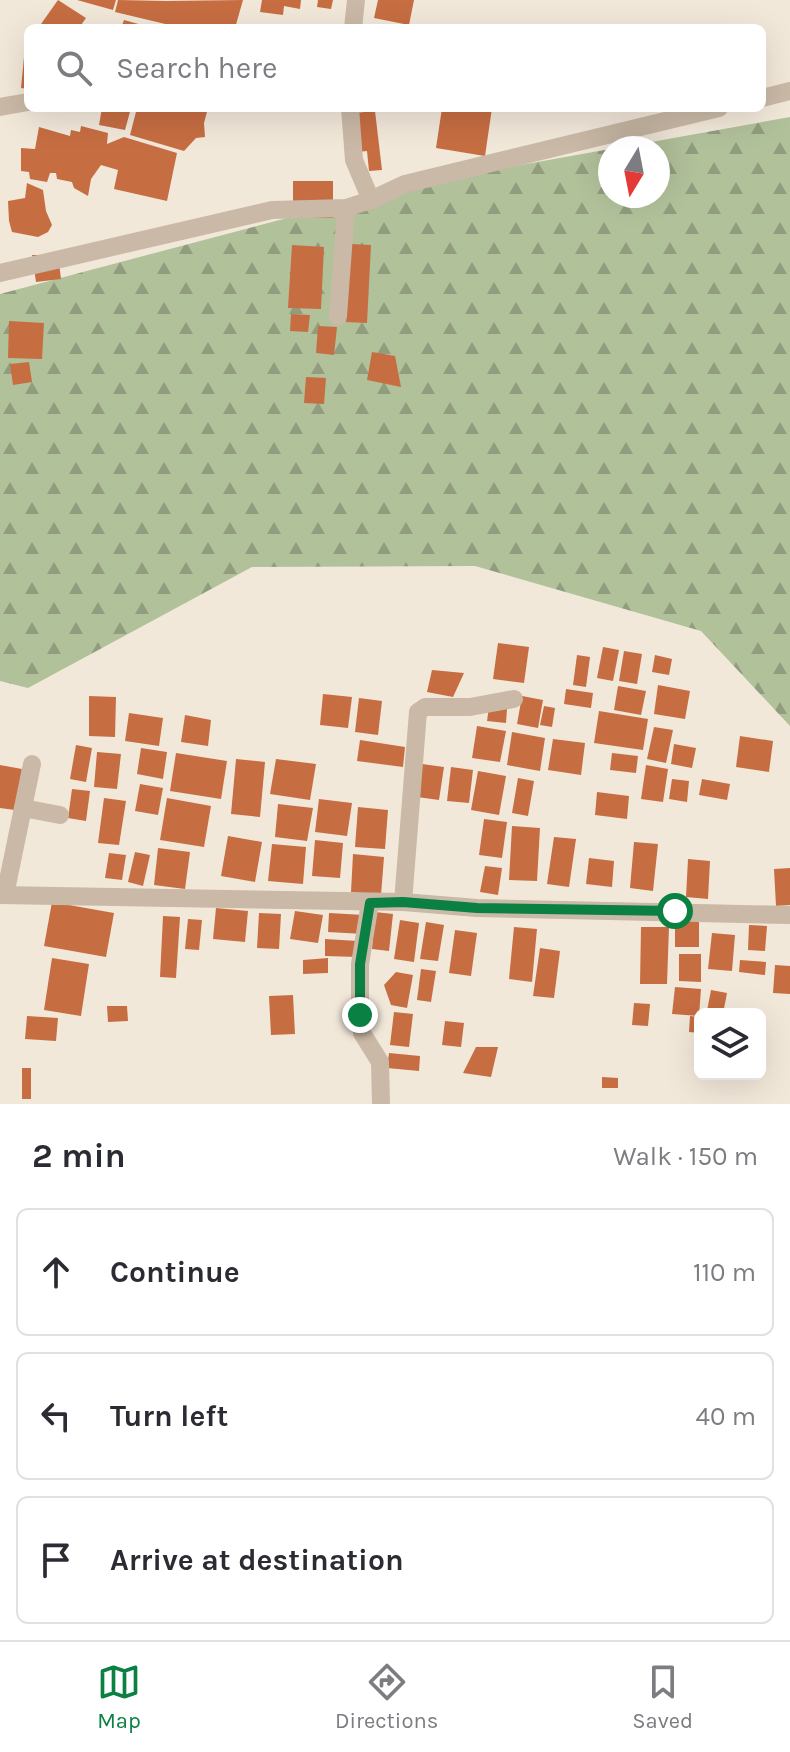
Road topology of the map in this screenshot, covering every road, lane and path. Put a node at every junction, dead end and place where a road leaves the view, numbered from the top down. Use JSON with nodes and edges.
{"nodes":[{"id":1,"x":356,"y":0,"type":"edge"},
{"id":2,"x":353,"y":24,"type":"edge"},
{"id":3,"x":790,"y":91,"type":"edge"},
{"id":4,"x":766,"y":97,"type":"edge"},
{"id":5,"x":24,"y":103,"type":"edge"},
{"id":6,"x":0,"y":107,"type":"edge"},
{"id":7,"x":350,"y":112,"type":"edge"},
{"id":8,"x":702,"y":112,"type":"edge"},
{"id":9,"x":371,"y":200,"type":"junction"},
{"id":10,"x":346,"y":208,"type":"junction"},
{"id":11,"x":0,"y":273,"type":"edge"},
{"id":12,"x":338,"y":316,"type":"dead end"},
{"id":13,"x":514,"y":699,"type":"dead end"},
{"id":14,"x":32,"y":764,"type":"dead end"},
{"id":15,"x":23,"y":808,"type":"junction"},
{"id":16,"x":60,"y":815,"type":"dead end"},
{"id":17,"x":2,"y":895,"type":"edge"},
{"id":18,"x":403,"y":902,"type":"junction"},
{"id":19,"x":370,"y":903,"type":"junction"},
{"id":20,"x":790,"y":915,"type":"edge"},
{"id":21,"x":381,"y":1104,"type":"edge"}],
"edges":[{"from":1,"to":2,"type":"street"},
{"from":3,"to":4,"type":"street"},
{"from":5,"to":6,"type":"street"},
{"from":7,"to":9,"type":"street"},
{"from":8,"to":9,"type":"street"},
{"from":9,"to":10,"type":"street"},
{"from":10,"to":11,"type":"street"},
{"from":10,"to":12,"type":"street"},
{"from":13,"to":18,"type":"street"},
{"from":14,"to":15,"type":"street"},
{"from":15,"to":16,"type":"street"},
{"from":15,"to":17,"type":"street"},
{"from":17,"to":19,"type":"street"},
{"from":18,"to":19,"type":"street"},
{"from":18,"to":20,"type":"street"},
{"from":19,"to":21,"type":"street"}]}
